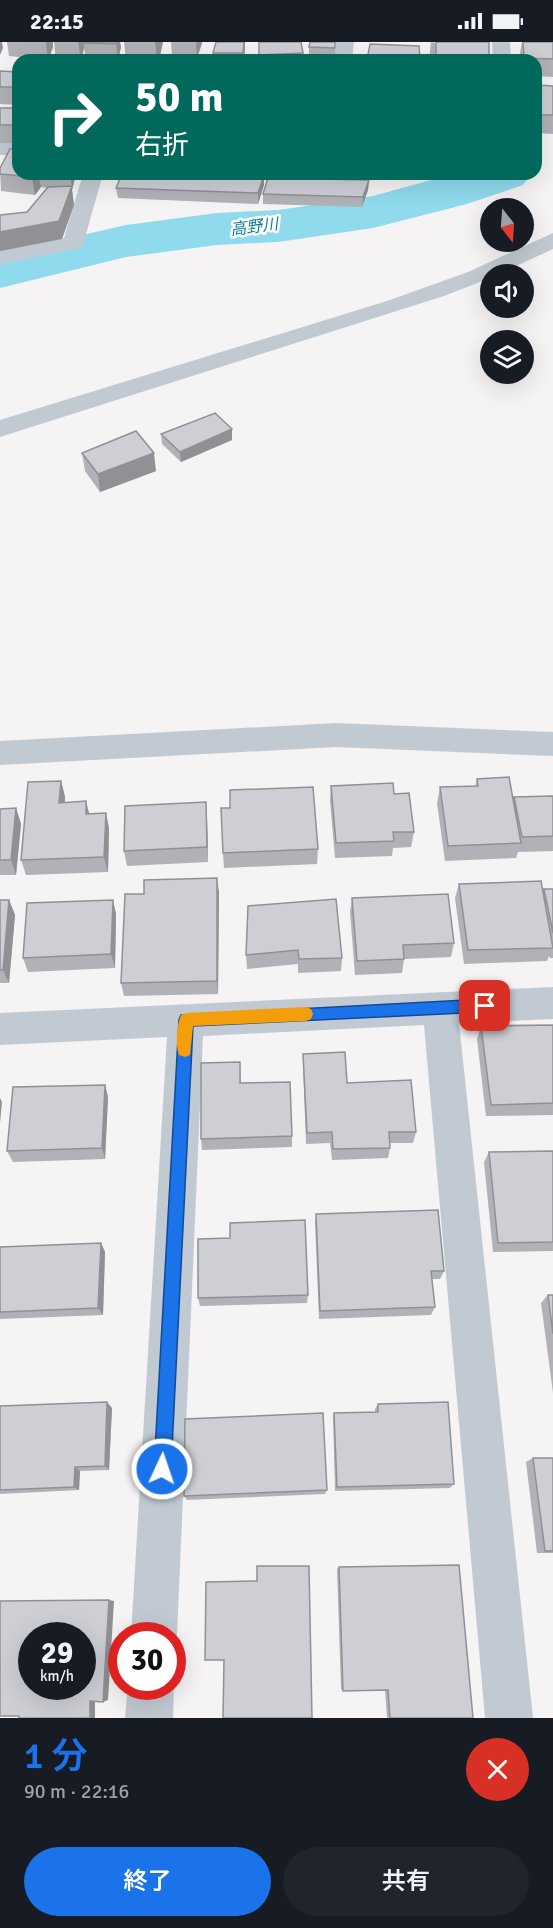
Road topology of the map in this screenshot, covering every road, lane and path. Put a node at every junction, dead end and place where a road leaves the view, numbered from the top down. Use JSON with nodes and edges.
{"nodes":[{"id":1,"x":91,"y":180,"type":"edge"},
{"id":2,"x":553,"y":240,"type":"edge"},
{"id":3,"x":0,"y":257,"type":"edge"},
{"id":4,"x":0,"y":429,"type":"edge"},
{"id":5,"x":553,"y":744,"type":"edge"},
{"id":6,"x":0,"y":753,"type":"edge"},
{"id":7,"x":553,"y":1003,"type":"edge"},
{"id":8,"x":440,"y":1008,"type":"junction"},
{"id":9,"x":186,"y":1020,"type":"junction"},
{"id":10,"x":0,"y":1029,"type":"edge"},
{"id":11,"x":155,"y":1622,"type":"edge"},
{"id":12,"x":150,"y":1700,"type":"edge"},
{"id":13,"x":149,"y":1718,"type":"edge"},
{"id":14,"x":509,"y":1718,"type":"edge"}],
"edges":[{"from":1,"to":3,"type":"street"},
{"from":2,"to":4,"type":"street"},
{"from":5,"to":6,"type":"street"},
{"from":7,"to":8,"type":"street"},
{"from":8,"to":9,"type":"street"},
{"from":8,"to":14,"type":"street"},
{"from":9,"to":10,"type":"street"},
{"from":9,"to":11,"type":"street"},
{"from":12,"to":13,"type":"street"}]}
